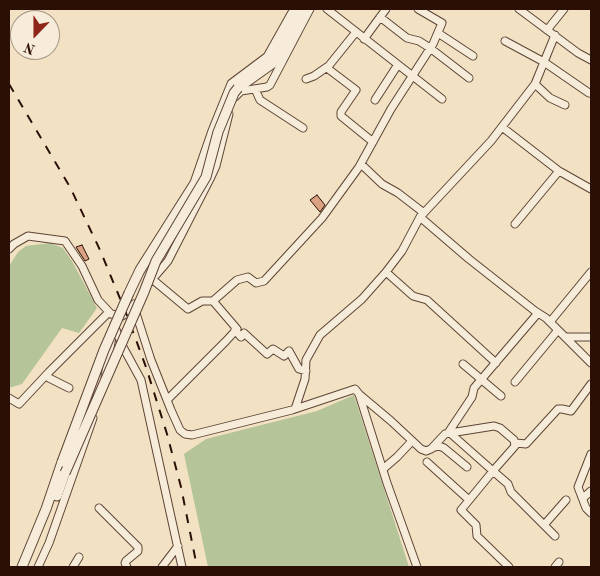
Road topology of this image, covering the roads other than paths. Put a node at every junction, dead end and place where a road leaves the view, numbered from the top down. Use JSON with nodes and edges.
{"nodes":[{"id":1,"x":294,"y":9,"type":"edge"},
{"id":2,"x":302,"y":9,"type":"edge"},
{"id":3,"x":310,"y":9,"type":"edge"},
{"id":4,"x":327,"y":9,"type":"edge"},
{"id":5,"x":386,"y":9,"type":"edge"},
{"id":6,"x":418,"y":9,"type":"edge"},
{"id":7,"x":519,"y":9,"type":"edge"},
{"id":8,"x":564,"y":9,"type":"edge"},
{"id":9,"x":380,"y":17,"type":"junction"},
{"id":10,"x":547,"y":30,"type":"junction"},
{"id":11,"x":356,"y":32,"type":"junction"},
{"id":12,"x":438,"y":33,"type":"junction"},
{"id":13,"x":555,"y":35,"type":"junction"},
{"id":14,"x":364,"y":39,"type":"junction"},
{"id":15,"x":505,"y":41,"type":"dead end"},
{"id":16,"x":430,"y":48,"type":"junction"},
{"id":17,"x":472,"y":56,"type":"dead end"},
{"id":18,"x":591,"y":60,"type":"edge"},
{"id":19,"x":544,"y":62,"type":"junction"},
{"id":20,"x":327,"y":66,"type":"junction"},
{"id":21,"x":398,"y":66,"type":"junction"},
{"id":22,"x":258,"y":70,"type":"junction"},
{"id":23,"x":412,"y":76,"type":"junction"},
{"id":24,"x":469,"y":78,"type":"dead end"},
{"id":25,"x":306,"y":79,"type":"dead end"},
{"id":26,"x":535,"y":84,"type":"junction"},
{"id":27,"x":235,"y":86,"type":"junction"},
{"id":28,"x":255,"y":89,"type":"junction"},
{"id":29,"x":589,"y":93,"type":"dead end"},
{"id":30,"x":442,"y":99,"type":"dead end"},
{"id":31,"x":375,"y":100,"type":"dead end"},
{"id":32,"x":565,"y":104,"type":"dead end"},
{"id":33,"x":502,"y":127,"type":"junction"},
{"id":34,"x":303,"y":128,"type":"dead end"},
{"id":35,"x":373,"y":142,"type":"junction"},
{"id":36,"x":361,"y":164,"type":"junction"},
{"id":37,"x":559,"y":171,"type":"junction"},
{"id":38,"x":591,"y":189,"type":"edge"},
{"id":39,"x":422,"y":215,"type":"junction"},
{"id":40,"x":515,"y":224,"type":"dead end"},
{"id":41,"x":9,"y":249,"type":"edge"},
{"id":42,"x":386,"y":272,"type":"junction"},
{"id":43,"x":591,"y":272,"type":"edge"},
{"id":44,"x":152,"y":279,"type":"junction"},
{"id":45,"x":213,"y":301,"type":"junction"},
{"id":46,"x":134,"y":304,"type":"dead end"},
{"id":47,"x":112,"y":313,"type":"junction"},
{"id":48,"x":538,"y":313,"type":"junction"},
{"id":49,"x":550,"y":322,"type":"junction"},
{"id":50,"x":114,"y":325,"type":"junction"},
{"id":51,"x":235,"y":330,"type":"junction"},
{"id":52,"x":558,"y":330,"type":"junction"},
{"id":53,"x":566,"y":337,"type":"junction"},
{"id":54,"x":591,"y":338,"type":"edge"},
{"id":55,"x":496,"y":362,"type":"junction"},
{"id":56,"x":591,"y":363,"type":"edge"},
{"id":57,"x":463,"y":364,"type":"dead end"},
{"id":58,"x":306,"y":371,"type":"junction"},
{"id":59,"x":48,"y":374,"type":"junction"},
{"id":60,"x":481,"y":380,"type":"junction"},
{"id":61,"x":515,"y":382,"type":"dead end"},
{"id":62,"x":591,"y":384,"type":"edge"},
{"id":63,"x":69,"y":388,"type":"dead end"},
{"id":64,"x":359,"y":394,"type":"junction"},
{"id":65,"x":500,"y":396,"type":"dead end"},
{"id":66,"x":9,"y":398,"type":"edge"},
{"id":67,"x":167,"y":400,"type":"junction"},
{"id":68,"x":295,"y":409,"type":"junction"},
{"id":69,"x":449,"y":433,"type":"junction"},
{"id":70,"x":412,"y":441,"type":"junction"},
{"id":71,"x":516,"y":444,"type":"junction"},
{"id":72,"x":431,"y":449,"type":"junction"},
{"id":73,"x":591,"y":454,"type":"edge"},
{"id":74,"x":427,"y":462,"type":"dead end"},
{"id":75,"x":467,"y":467,"type":"dead end"},
{"id":76,"x":383,"y":469,"type":"junction"},
{"id":77,"x":493,"y":471,"type":"junction"},
{"id":78,"x":591,"y":491,"type":"edge"},
{"id":79,"x":583,"y":498,"type":"junction"},
{"id":80,"x":470,"y":500,"type":"junction"},
{"id":81,"x":566,"y":500,"type":"dead end"},
{"id":82,"x":100,"y":508,"type":"dead end"},
{"id":83,"x":591,"y":514,"type":"edge"},
{"id":84,"x":544,"y":525,"type":"junction"},
{"id":85,"x":555,"y":536,"type":"dead end"},
{"id":86,"x":178,"y":546,"type":"junction"},
{"id":87,"x":79,"y":557,"type":"dead end"},
{"id":88,"x":22,"y":567,"type":"edge"},
{"id":89,"x":29,"y":567,"type":"edge"},
{"id":90,"x":38,"y":567,"type":"edge"},
{"id":91,"x":73,"y":567,"type":"edge"},
{"id":92,"x":127,"y":567,"type":"edge"},
{"id":93,"x":162,"y":567,"type":"edge"},
{"id":94,"x":182,"y":567,"type":"edge"},
{"id":95,"x":417,"y":567,"type":"edge"},
{"id":96,"x":509,"y":567,"type":"edge"}],
"edges":[{"from":1,"to":22,"type":"street"},
{"from":2,"to":22,"type":"street"},
{"from":3,"to":28,"type":"street"},
{"from":4,"to":11,"type":"street"},
{"from":5,"to":9,"type":"street"},
{"from":6,"to":12,"type":"street"},
{"from":7,"to":10,"type":"street"},
{"from":8,"to":10,"type":"street"},
{"from":9,"to":14,"type":"street"},
{"from":9,"to":16,"type":"street"},
{"from":10,"to":13,"type":"street"},
{"from":11,"to":14,"type":"street"},
{"from":11,"to":20,"type":"street"},
{"from":12,"to":16,"type":"street"},
{"from":12,"to":17,"type":"street"},
{"from":13,"to":18,"type":"street"},
{"from":13,"to":19,"type":"street"},
{"from":14,"to":21,"type":"street"},
{"from":15,"to":19,"type":"street"},
{"from":16,"to":23,"type":"street"},
{"from":16,"to":24,"type":"street"},
{"from":19,"to":26,"type":"street"},
{"from":19,"to":29,"type":"street"},
{"from":20,"to":25,"type":"street"},
{"from":20,"to":35,"type":"street"},
{"from":21,"to":23,"type":"street"},
{"from":21,"to":31,"type":"street"},
{"from":22,"to":27,"type":"street"},
{"from":23,"to":30,"type":"street"},
{"from":23,"to":35,"type":"street"},
{"from":26,"to":32,"type":"street"},
{"from":26,"to":33,"type":"street"},
{"from":27,"to":88,"type":"street","bridge":true},
{"from":27,"to":89,"type":"street","bridge":true},
{"from":28,"to":34,"type":"street"},
{"from":28,"to":44,"type":"street"},
{"from":33,"to":37,"type":"street"},
{"from":33,"to":39,"type":"street"},
{"from":35,"to":36,"type":"street"},
{"from":36,"to":39,"type":"street"},
{"from":36,"to":45,"type":"street"},
{"from":37,"to":38,"type":"street"},
{"from":37,"to":40,"type":"street"},
{"from":39,"to":42,"type":"street"},
{"from":39,"to":48,"type":"street"},
{"from":41,"to":47,"type":"street"},
{"from":42,"to":55,"type":"street"},
{"from":42,"to":58,"type":"street"},
{"from":43,"to":49,"type":"street"},
{"from":44,"to":45,"type":"street"},
{"from":44,"to":67,"type":"street"},
{"from":45,"to":51,"type":"street"},
{"from":46,"to":47,"type":"street"},
{"from":47,"to":50,"type":"street"},
{"from":47,"to":59,"type":"street"},
{"from":48,"to":49,"type":"street"},
{"from":48,"to":55,"type":"street"},
{"from":49,"to":52,"type":"street"},
{"from":50,"to":86,"type":"street"},
{"from":50,"to":90,"type":"street"},
{"from":51,"to":58,"type":"street"},
{"from":51,"to":67,"type":"street"},
{"from":52,"to":53,"type":"street"},
{"from":52,"to":61,"type":"street"},
{"from":53,"to":54,"type":"street"},
{"from":53,"to":56,"type":"street"},
{"from":55,"to":60,"type":"street"},
{"from":57,"to":60,"type":"street"},
{"from":58,"to":68,"type":"street"},
{"from":59,"to":63,"type":"street"},
{"from":59,"to":66,"type":"street"},
{"from":60,"to":65,"type":"street"},
{"from":60,"to":69,"type":"street"},
{"from":62,"to":71,"type":"street"},
{"from":64,"to":68,"type":"street"},
{"from":64,"to":70,"type":"street"},
{"from":64,"to":76,"type":"street"},
{"from":67,"to":68,"type":"street"},
{"from":69,"to":71,"type":"street"},
{"from":69,"to":72,"type":"street"},
{"from":69,"to":77,"type":"street"},
{"from":70,"to":72,"type":"street"},
{"from":70,"to":76,"type":"street"},
{"from":71,"to":77,"type":"street"},
{"from":72,"to":75,"type":"street"},
{"from":73,"to":79,"type":"street"},
{"from":74,"to":80,"type":"street"},
{"from":76,"to":95,"type":"street"},
{"from":77,"to":80,"type":"street"},
{"from":77,"to":84,"type":"street"},
{"from":78,"to":79,"type":"street"},
{"from":79,"to":83,"type":"street"},
{"from":80,"to":96,"type":"street"},
{"from":81,"to":84,"type":"street"},
{"from":82,"to":92,"type":"street"},
{"from":84,"to":85,"type":"street"},
{"from":86,"to":93,"type":"street"},
{"from":86,"to":94,"type":"street"},
{"from":87,"to":91,"type":"street"}]}
